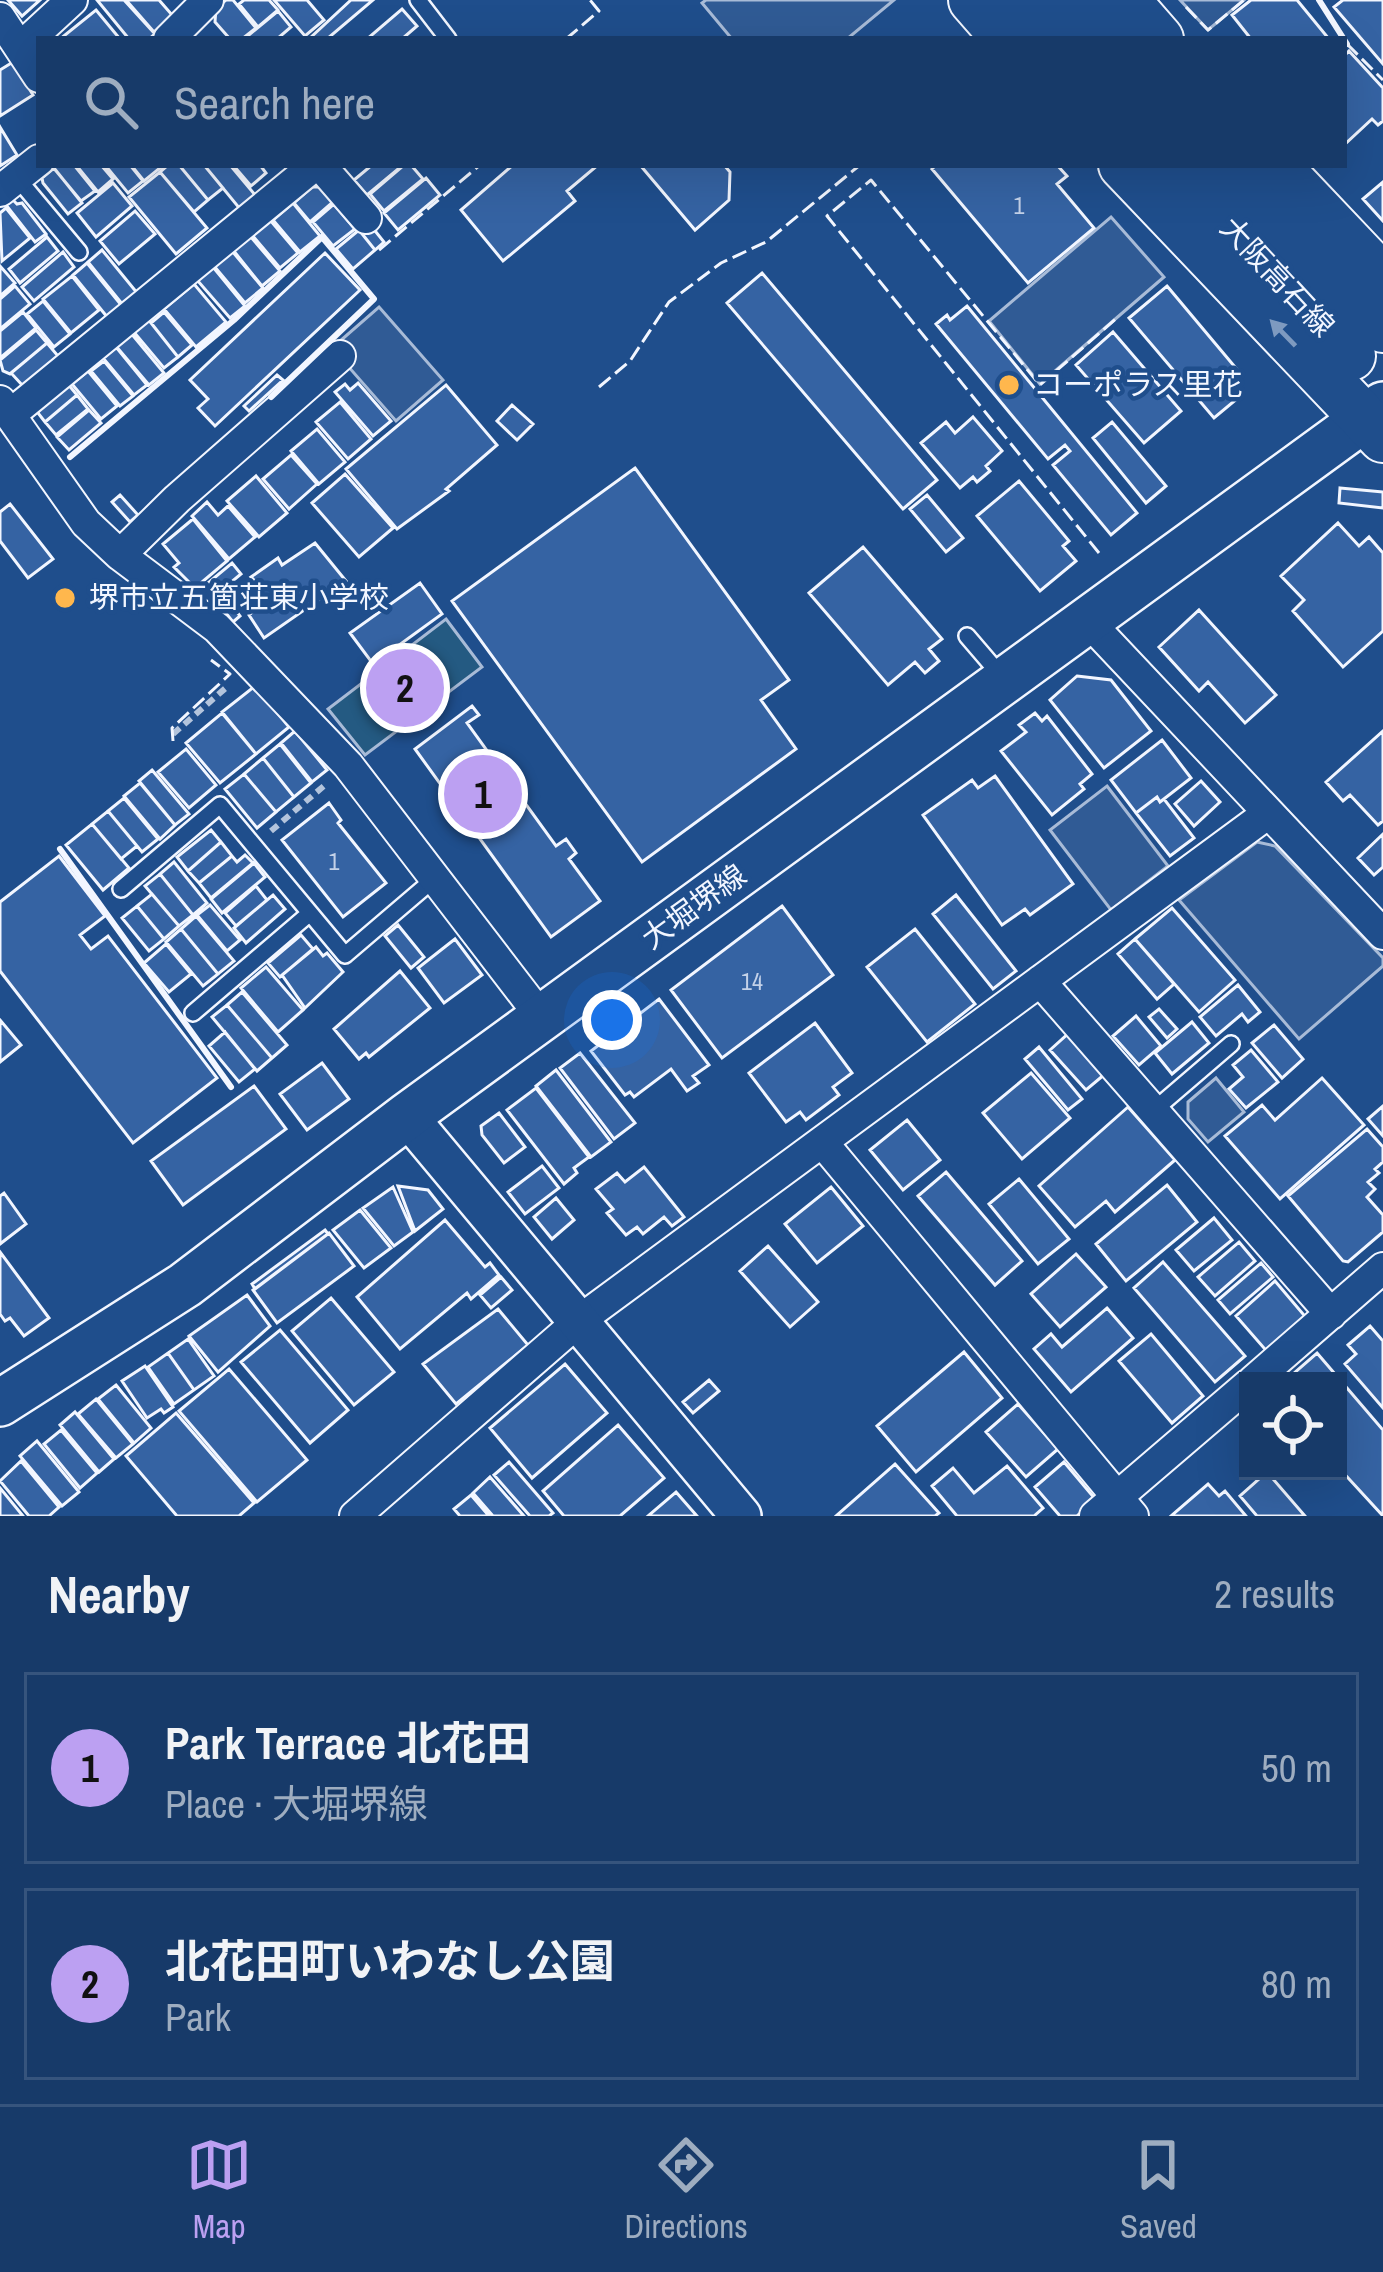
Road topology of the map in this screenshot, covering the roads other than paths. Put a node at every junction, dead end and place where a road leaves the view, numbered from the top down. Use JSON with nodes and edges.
{"nodes":[{"id":1,"x":72,"y":0,"type":"edge"},
{"id":2,"x":418,"y":0,"type":"edge"},
{"id":3,"x":973,"y":0,"type":"edge"},
{"id":4,"x":1020,"y":0,"type":"edge"},
{"id":5,"x":1075,"y":0,"type":"edge"},
{"id":6,"x":1125,"y":0,"type":"edge"},
{"id":7,"x":0,"y":18,"type":"edge"},
{"id":8,"x":446,"y":36,"type":"edge"},
{"id":9,"x":1004,"y":36,"type":"edge"},
{"id":10,"x":1052,"y":36,"type":"edge"},
{"id":11,"x":1108,"y":36,"type":"edge"},
{"id":12,"x":1157,"y":36,"type":"edge"},
{"id":13,"x":21,"y":47,"type":"junction"},
{"id":14,"x":36,"y":71,"type":"edge"},
{"id":15,"x":313,"y":168,"type":"edge"},
{"id":16,"x":320,"y":168,"type":"edge"},
{"id":17,"x":1126,"y":168,"type":"edge"},
{"id":18,"x":1174,"y":168,"type":"edge"},
{"id":19,"x":1231,"y":168,"type":"edge"},
{"id":20,"x":1278,"y":168,"type":"edge"},
{"id":21,"x":19,"y":177,"type":"edge"},
{"id":22,"x":366,"y":218,"type":"dead end"},
{"id":23,"x":79,"y":252,"type":"dead end"},
{"id":24,"x":1383,"y":279,"type":"edge"},
{"id":25,"x":1383,"y":328,"type":"edge"},
{"id":26,"x":340,"y":356,"type":"dead end"},
{"id":27,"x":6,"y":408,"type":"edge"},
{"id":28,"x":1378,"y":412,"type":"edge"},
{"id":29,"x":120,"y":555,"type":"junction"},
{"id":30,"x":1086,"y":619,"type":"junction"},
{"id":31,"x":967,"y":636,"type":"dead end"},
{"id":32,"x":1005,"y":680,"type":"junction"},
{"id":33,"x":1267,"y":814,"type":"junction"},
{"id":34,"x":434,"y":879,"type":"junction"},
{"id":35,"x":122,"y":890,"type":"dead end"},
{"id":36,"x":310,"y":913,"type":"junction"},
{"id":37,"x":1383,"y":934,"type":"edge"},
{"id":38,"x":1040,"y":981,"type":"junction"},
{"id":39,"x":193,"y":1013,"type":"dead end"},
{"id":40,"x":542,"y":1018,"type":"junction"},
{"id":41,"x":1231,"y":1044,"type":"dead end"},
{"id":42,"x":1153,"y":1111,"type":"junction"},
{"id":43,"x":407,"y":1116,"type":"junction"},
{"id":44,"x":823,"y":1143,"type":"junction"},
{"id":45,"x":1383,"y":1268,"type":"edge"},
{"id":46,"x":1331,"y":1314,"type":"junction"},
{"id":47,"x":580,"y":1320,"type":"junction"},
{"id":48,"x":1263,"y":1372,"type":"edge"},
{"id":49,"x":1239,"y":1393,"type":"edge"},
{"id":50,"x":0,"y":1402,"type":"edge"},
{"id":51,"x":1115,"y":1510,"type":"edge"},
{"id":52,"x":738,"y":1515,"type":"edge"},
{"id":53,"x":355,"y":1516,"type":"edge"}],
"edges":[{"from":1,"to":13,"type":"street"},
{"from":2,"to":8,"type":"lane"},
{"from":3,"to":9,"type":"main road"},
{"from":4,"to":10,"type":"main road"},
{"from":5,"to":11,"type":"main road"},
{"from":6,"to":12,"type":"main road"},
{"from":7,"to":13,"type":"street"},
{"from":13,"to":14,"type":"street"},
{"from":15,"to":27,"type":"street"},
{"from":16,"to":22,"type":"street"},
{"from":28,"to":17,"type":"main road","one_way":true},
{"from":18,"to":28,"type":"main road","name":"大阪高石線"},
{"from":19,"to":25,"type":"main road","name":"大阪高石線"},
{"from":20,"to":24,"type":"main road"},
{"from":21,"to":23,"type":"lane"},
{"from":26,"to":29,"type":"street"},
{"from":27,"to":29,"type":"street"},
{"from":28,"to":30,"type":"main road","name":"大堀堺線"},
{"from":29,"to":34,"type":"street"},
{"from":30,"to":32,"type":"main road","name":"大堀堺線"},
{"from":30,"to":33,"type":"street"},
{"from":31,"to":32,"type":"lane"},
{"from":32,"to":40,"type":"main road","name":"大堀堺線"},
{"from":33,"to":37,"type":"street"},
{"from":33,"to":38,"type":"street"},
{"from":34,"to":36,"type":"lane"},
{"from":34,"to":40,"type":"street"},
{"from":35,"to":36,"type":"lane"},
{"from":36,"to":39,"type":"lane"},
{"from":38,"to":42,"type":"street"},
{"from":38,"to":44,"type":"street"},
{"from":40,"to":43,"type":"main road","name":"大堀堺線"},
{"from":41,"to":42,"type":"lane"},
{"from":42,"to":46,"type":"street"},
{"from":43,"to":47,"type":"street"},
{"from":43,"to":50,"type":"main road","name":"大堀堺線"},
{"from":44,"to":47,"type":"street"},
{"from":44,"to":51,"type":"street"},
{"from":45,"to":46,"type":"street"},
{"from":46,"to":48,"type":"street"},
{"from":47,"to":52,"type":"street"},
{"from":47,"to":53,"type":"street"},
{"from":49,"to":51,"type":"street"}]}
